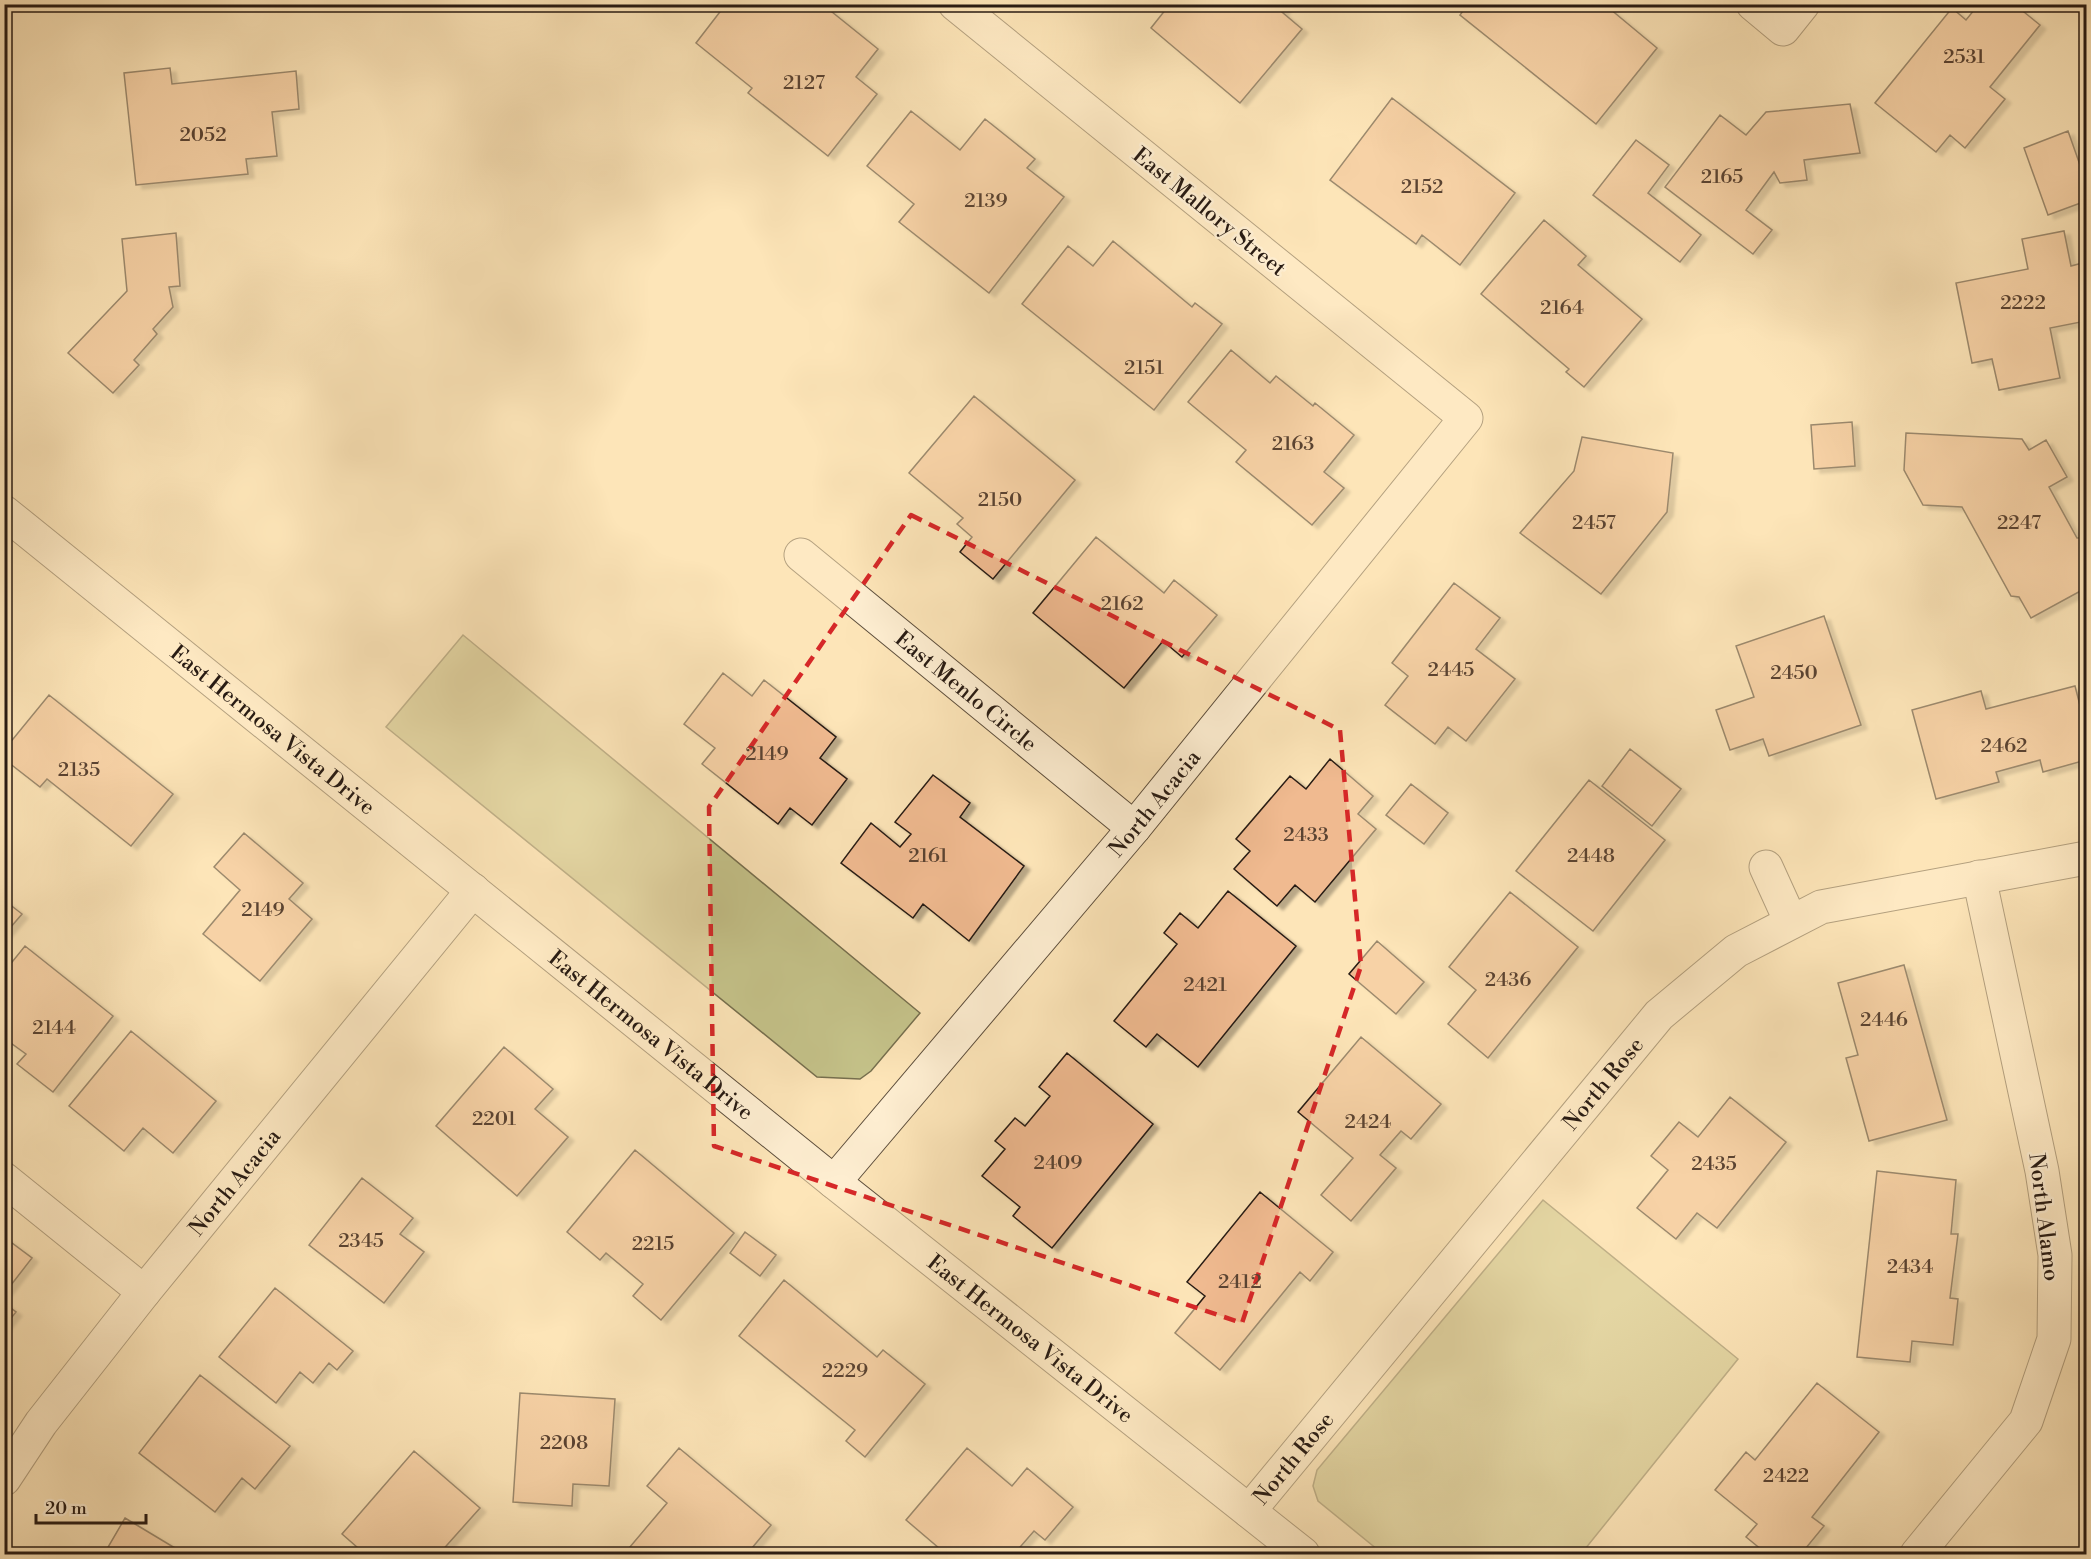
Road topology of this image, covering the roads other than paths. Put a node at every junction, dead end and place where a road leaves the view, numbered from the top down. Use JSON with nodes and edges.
{"nodes":[{"id":1,"x":955,"y":4,"type":"edge"},
{"id":2,"x":1753,"y":4,"type":"edge"},
{"id":3,"x":1793,"y":17,"type":"edge"},
{"id":4,"x":1466,"y":418,"type":"joint"},
{"id":5,"x":4,"y":512,"type":"edge"},
{"id":6,"x":801,"y":555,"type":"dead end"},
{"id":7,"x":1134,"y":828,"type":"junction"},
{"id":8,"x":2086,"y":858,"type":"edge"},
{"id":9,"x":1766,"y":867,"type":"dead end"},
{"id":10,"x":1979,"y":877,"type":"junction"},
{"id":11,"x":473,"y":890,"type":"junction"},
{"id":12,"x":1791,"y":922,"type":"junction"},
{"id":13,"x":4,"y":1179,"type":"edge"},
{"id":14,"x":834,"y":1182,"type":"junction"},
{"id":15,"x":144,"y":1292,"type":"junction"},
{"id":16,"x":4,"y":1479,"type":"edge"},
{"id":17,"x":1249,"y":1511,"type":"junction"},
{"id":18,"x":1303,"y":1554,"type":"edge"},
{"id":19,"x":1917,"y":1554,"type":"edge"}],
"edges":[{"from":1,"to":4,"type":"street","name":"East Mallory Street"},
{"from":2,"to":3,"type":"street"},
{"from":4,"to":7,"type":"street","name":"North Acacia"},
{"from":5,"to":11,"type":"street","name":"East Hermosa Vista Drive"},
{"from":6,"to":7,"type":"street","name":"East Menlo Circle"},
{"from":7,"to":14,"type":"street","name":"North Acacia"},
{"from":8,"to":10,"type":"street","name":"North Rose"},
{"from":9,"to":12,"type":"street"},
{"from":10,"to":12,"type":"street","name":"North Rose"},
{"from":10,"to":19,"type":"street","name":"North Alamo"},
{"from":11,"to":14,"type":"street","name":"East Hermosa Vista Drive"},
{"from":11,"to":15,"type":"street","name":"North Acacia"},
{"from":12,"to":17,"type":"street","name":"North Rose"},
{"from":13,"to":15,"type":"street"},
{"from":14,"to":17,"type":"street","name":"East Hermosa Vista Drive"},
{"from":15,"to":16,"type":"street","name":"North Acacia"},
{"from":17,"to":18,"type":"street","name":"East Hermosa Vista Drive"}]}
